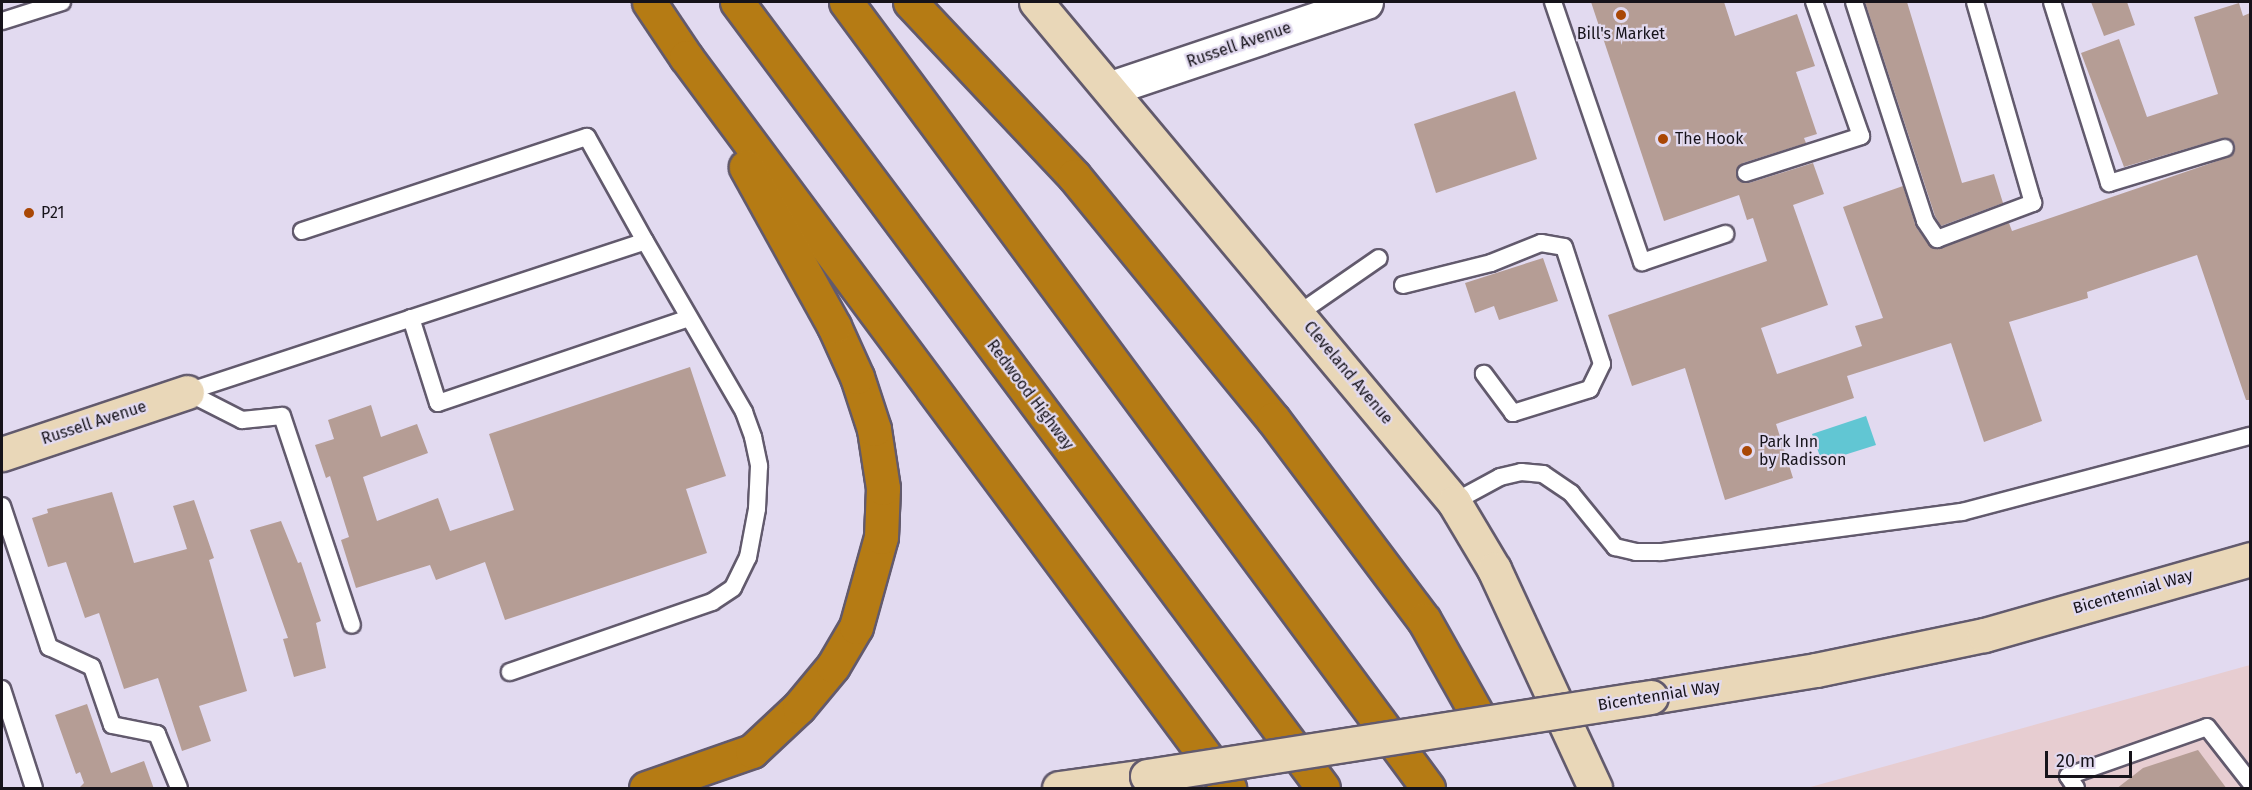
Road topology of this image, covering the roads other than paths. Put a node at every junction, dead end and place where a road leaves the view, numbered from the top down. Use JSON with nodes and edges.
{"nodes":[{"id":1,"x":63,"y":2,"type":"edge"},
{"id":2,"x":649,"y":2,"type":"edge"},
{"id":3,"x":737,"y":2,"type":"edge"},
{"id":4,"x":846,"y":2,"type":"edge"},
{"id":5,"x":910,"y":2,"type":"edge"},
{"id":6,"x":1036,"y":2,"type":"edge"},
{"id":7,"x":1366,"y":2,"type":"edge"},
{"id":8,"x":1553,"y":2,"type":"edge"},
{"id":9,"x":1814,"y":2,"type":"edge"},
{"id":10,"x":1854,"y":2,"type":"edge"},
{"id":11,"x":1975,"y":2,"type":"edge"},
{"id":12,"x":2052,"y":2,"type":"edge"},
{"id":13,"x":2,"y":21,"type":"edge"},
{"id":14,"x":686,"y":57,"type":"junction"},
{"id":15,"x":1111,"y":88,"type":"junction"},
{"id":16,"x":2225,"y":148,"type":"dead end"},
{"id":17,"x":1746,"y":173,"type":"dead end"},
{"id":18,"x":302,"y":231,"type":"dead end"},
{"id":19,"x":1725,"y":234,"type":"dead end"},
{"id":20,"x":645,"y":241,"type":"junction"},
{"id":21,"x":1378,"y":258,"type":"dead end"},
{"id":22,"x":1403,"y":285,"type":"dead end"},
{"id":23,"x":1298,"y":314,"type":"junction"},
{"id":24,"x":411,"y":318,"type":"junction"},
{"id":25,"x":690,"y":318,"type":"junction"},
{"id":26,"x":1484,"y":374,"type":"dead end"},
{"id":27,"x":187,"y":392,"type":"junction"},
{"id":28,"x":2250,"y":436,"type":"edge"},
{"id":29,"x":2,"y":454,"type":"edge"},
{"id":30,"x":1454,"y":502,"type":"junction"},
{"id":31,"x":2,"y":506,"type":"edge"},
{"id":32,"x":2250,"y":559,"type":"edge"},
{"id":33,"x":352,"y":625,"type":"dead end"},
{"id":34,"x":510,"y":672,"type":"dead end"},
{"id":35,"x":2,"y":688,"type":"edge"},
{"id":36,"x":1482,"y":723,"type":"junction"},
{"id":37,"x":1141,"y":782,"type":"edge"},
{"id":38,"x":2250,"y":782,"type":"edge"},
{"id":39,"x":34,"y":789,"type":"edge"},
{"id":40,"x":179,"y":789,"type":"edge"},
{"id":41,"x":646,"y":789,"type":"edge"},
{"id":42,"x":1059,"y":789,"type":"edge"},
{"id":43,"x":1229,"y":789,"type":"edge"},
{"id":44,"x":1323,"y":789,"type":"edge"},
{"id":45,"x":1428,"y":789,"type":"edge"},
{"id":46,"x":1595,"y":789,"type":"edge"},
{"id":47,"x":2076,"y":789,"type":"edge"}],
"edges":[{"from":1,"to":13,"type":"lane"},
{"from":2,"to":14,"type":"highway"},
{"from":3,"to":44,"type":"highway","name":"Redwood Highway"},
{"from":4,"to":45,"type":"highway"},
{"from":5,"to":36,"type":"highway"},
{"from":6,"to":15,"type":"main road","name":"Cleveland Avenue"},
{"from":7,"to":15,"type":"street","name":"Russell Avenue"},
{"from":8,"to":19,"type":"lane"},
{"from":9,"to":17,"type":"lane"},
{"from":10,"to":11,"type":"lane"},
{"from":12,"to":16,"type":"lane"},
{"from":14,"to":41,"type":"highway"},
{"from":14,"to":43,"type":"highway"},
{"from":15,"to":23,"type":"main road","name":"Cleveland Avenue"},
{"from":18,"to":20,"type":"lane"},
{"from":20,"to":24,"type":"lane"},
{"from":20,"to":25,"type":"lane"},
{"from":21,"to":23,"type":"lane"},
{"from":22,"to":26,"type":"lane"},
{"from":23,"to":30,"type":"main road","name":"Cleveland Avenue"},
{"from":24,"to":25,"type":"lane"},
{"from":24,"to":27,"type":"lane"},
{"from":25,"to":34,"type":"lane"},
{"from":27,"to":29,"type":"main road","name":"Russell Avenue"},
{"from":27,"to":33,"type":"lane"},
{"from":28,"to":30,"type":"lane"},
{"from":30,"to":46,"type":"main road","name":"Cleveland Avenue"},
{"from":31,"to":40,"type":"lane"},
{"from":32,"to":36,"type":"main road","name":"Bicentennial Way","bridge":true},
{"from":35,"to":39,"type":"lane"},
{"from":36,"to":37,"type":"main road","name":"Bicentennial Way","bridge":true},
{"from":37,"to":42,"type":"main road","name":"Bicentennial Way"},
{"from":38,"to":47,"type":"lane"}]}
